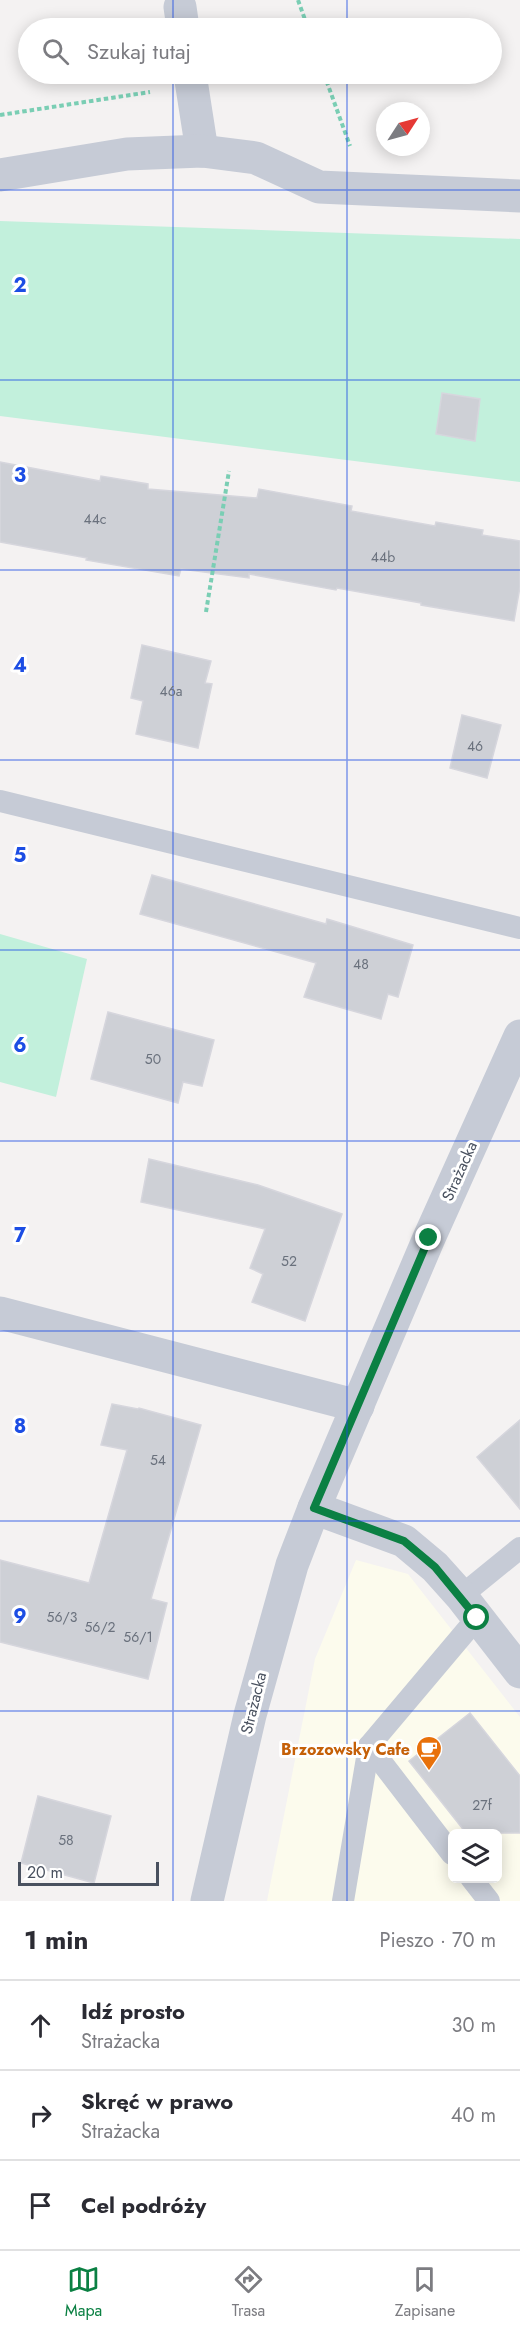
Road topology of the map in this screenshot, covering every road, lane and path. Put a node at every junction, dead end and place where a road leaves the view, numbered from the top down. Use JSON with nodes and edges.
{"nodes":[{"id":1,"x":298,"y":0,"type":"edge"},
{"id":2,"x":304,"y":18,"type":"edge"},
{"id":3,"x":169,"y":84,"type":"edge"},
{"id":4,"x":192,"y":84,"type":"edge"},
{"id":5,"x":328,"y":84,"type":"edge"},
{"id":6,"x":0,"y":115,"type":"edge"},
{"id":7,"x":202,"y":151,"type":"junction"},
{"id":8,"x":0,"y":176,"type":"edge"},
{"id":9,"x":366,"y":189,"type":"junction"},
{"id":10,"x":520,"y":196,"type":"edge"},
{"id":11,"x":229,"y":471,"type":"dead end"},
{"id":12,"x":206,"y":612,"type":"dead end"},
{"id":13,"x":0,"y":801,"type":"edge"},
{"id":14,"x":520,"y":928,"type":"edge"},
{"id":15,"x":520,"y":1036,"type":"edge"},
{"id":16,"x":0,"y":1313,"type":"edge"},
{"id":17,"x":358,"y":1406,"type":"junction"},
{"id":18,"x":314,"y":1508,"type":"junction"},
{"id":19,"x":520,"y":1548,"type":"edge"},
{"id":20,"x":469,"y":1607,"type":"junction"},
{"id":21,"x":520,"y":1672,"type":"edge"},
{"id":22,"x":369,"y":1746,"type":"junction"},
{"id":23,"x":448,"y":1848,"type":"edge"},
{"id":24,"x":475,"y":1883,"type":"edge"},
{"id":25,"x":345,"y":1899,"type":"edge"},
{"id":26,"x":207,"y":1901,"type":"edge"},
{"id":27,"x":489,"y":1901,"type":"edge"}],
"edges":[{"from":1,"to":2,"type":"path"},
{"from":3,"to":6,"type":"path"},
{"from":4,"to":7,"type":"street"},
{"from":5,"to":9,"type":"path"},
{"from":7,"to":8,"type":"street"},
{"from":7,"to":9,"type":"street"},
{"from":9,"to":10,"type":"street"},
{"from":11,"to":12,"type":"path"},
{"from":13,"to":14,"type":"lane"},
{"from":15,"to":17,"type":"street","name":"Strażacka"},
{"from":16,"to":17,"type":"street"},
{"from":17,"to":18,"type":"street","name":"Strażacka"},
{"from":18,"to":20,"type":"street"},
{"from":18,"to":26,"type":"street","name":"Strażacka"},
{"from":19,"to":20,"type":"lane"},
{"from":20,"to":21,"type":"street"},
{"from":20,"to":22,"type":"lane"},
{"from":22,"to":23,"type":"lane"},
{"from":22,"to":25,"type":"lane"},
{"from":24,"to":27,"type":"lane"}]}
